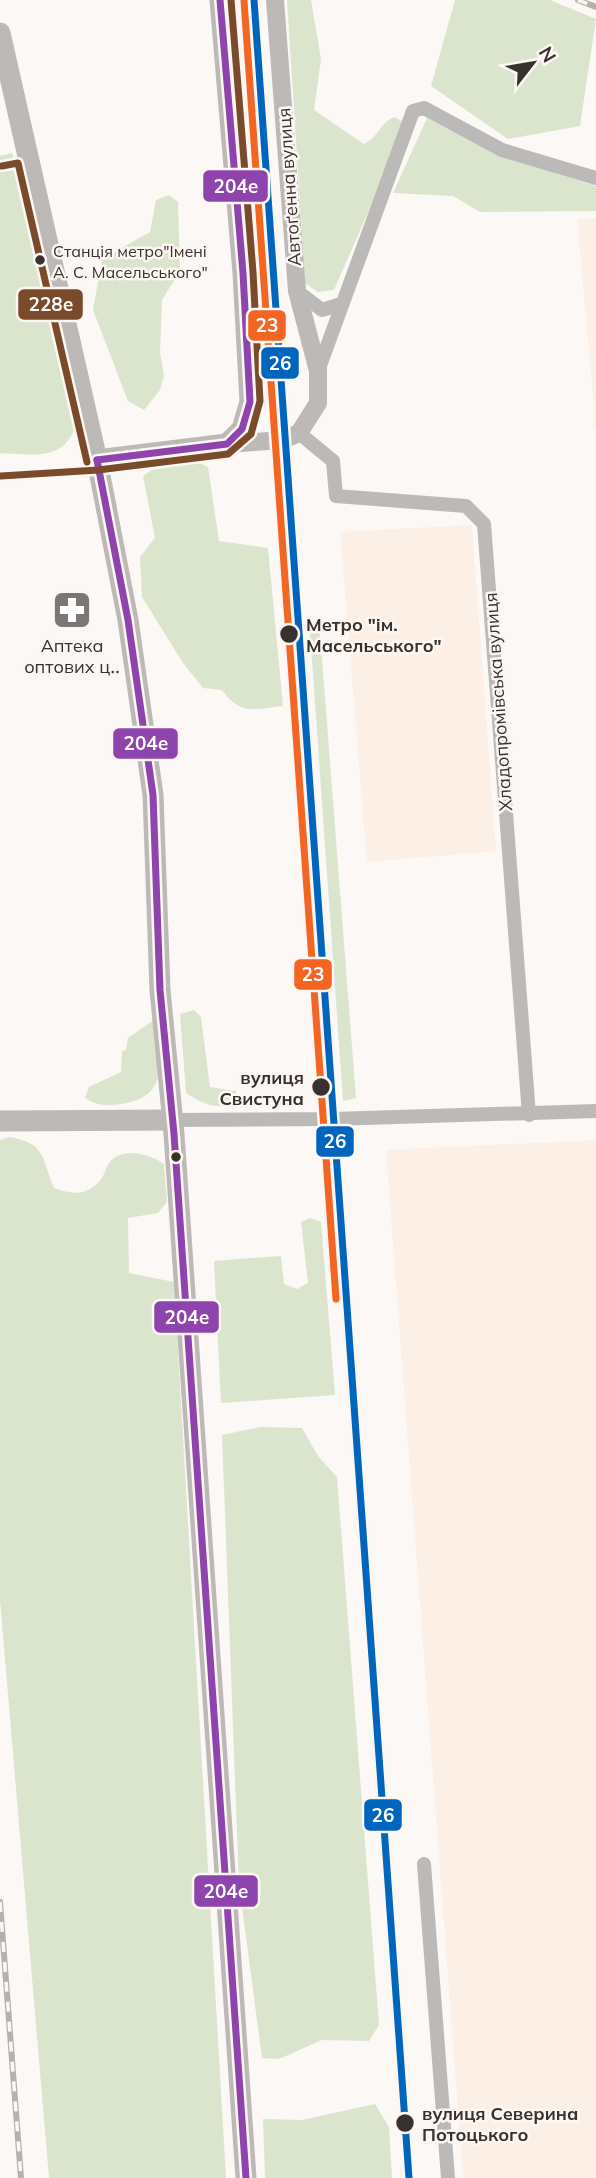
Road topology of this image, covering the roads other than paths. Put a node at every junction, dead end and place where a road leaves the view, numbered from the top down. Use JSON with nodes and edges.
{"nodes":[{"id":1,"x":220,"y":0,"type":"edge"},
{"id":2,"x":275,"y":0,"type":"edge"},
{"id":3,"x":0,"y":33,"type":"edge"},
{"id":4,"x":596,"y":178,"type":"edge"},
{"id":5,"x":297,"y":292,"type":"junction"},
{"id":6,"x":341,"y":304,"type":"junction"},
{"id":7,"x":318,"y":371,"type":"junction"},
{"id":8,"x":299,"y":433,"type":"junction"},
{"id":9,"x":227,"y":444,"type":"junction"},
{"id":10,"x":97,"y":460,"type":"junction"},
{"id":11,"x":596,"y":1111,"type":"edge"},
{"id":12,"x":529,"y":1115,"type":"junction"},
{"id":13,"x":173,"y":1119,"type":"junction"},
{"id":14,"x":0,"y":1121,"type":"edge"},
{"id":15,"x":424,"y":1864,"type":"dead end"},
{"id":16,"x":246,"y":2178,"type":"edge"},
{"id":17,"x":448,"y":2178,"type":"edge"}],
"edges":[{"from":1,"to":9,"type":"main road"},
{"from":2,"to":5,"type":"street","name":"Автоґенна вулиця"},
{"from":3,"to":10,"type":"main road"},
{"from":4,"to":6,"type":"street"},
{"from":5,"to":6,"type":"street"},
{"from":5,"to":7,"type":"street","name":"Автоґенна вулиця"},
{"from":6,"to":7,"type":"street"},
{"from":7,"to":8,"type":"street"},
{"from":8,"to":9,"type":"street"},
{"from":8,"to":12,"type":"street","name":"Хладопромівська вулиця"},
{"from":9,"to":10,"type":"main road"},
{"from":10,"to":13,"type":"main road"},
{"from":11,"to":12,"type":"street"},
{"from":12,"to":13,"type":"street"},
{"from":13,"to":14,"type":"main road"},
{"from":13,"to":16,"type":"main road"},
{"from":15,"to":17,"type":"street"}]}
